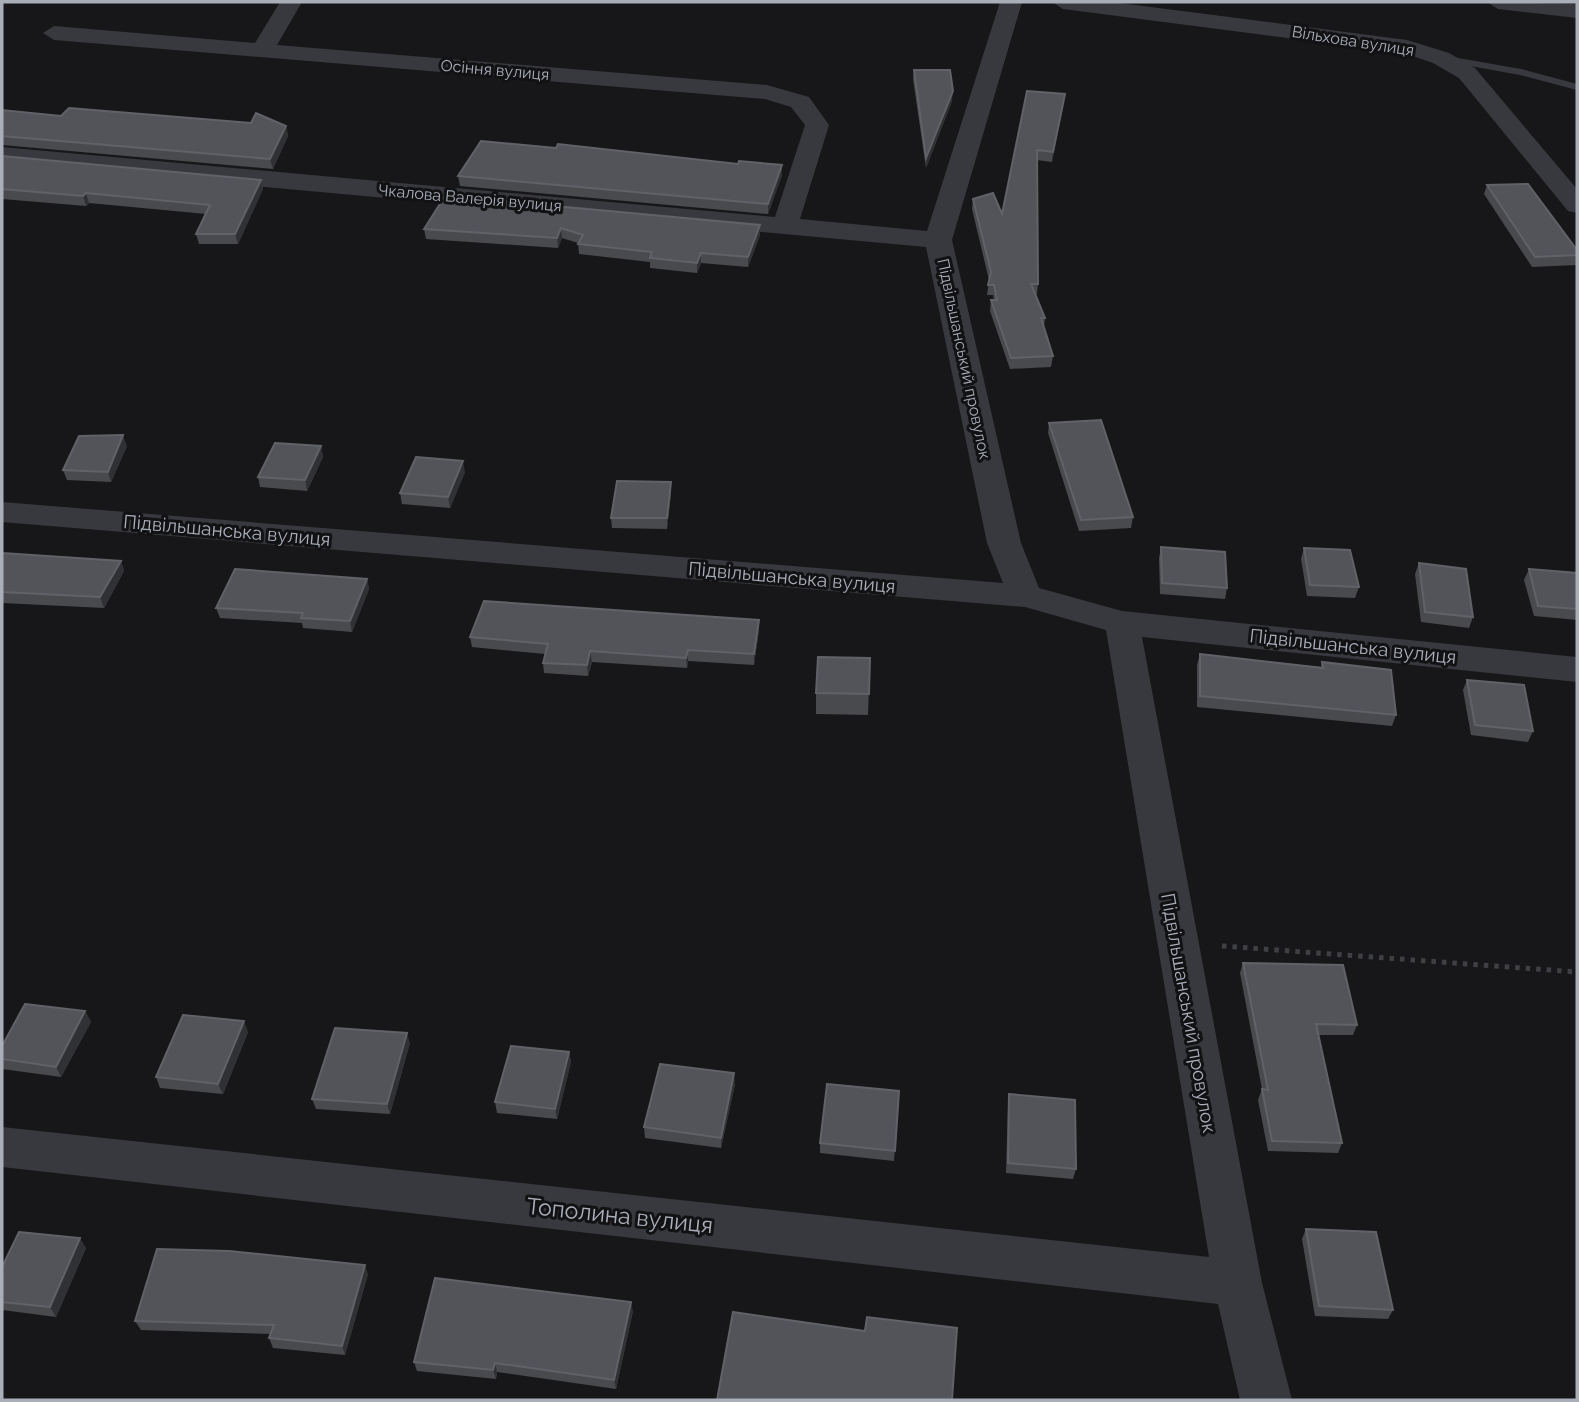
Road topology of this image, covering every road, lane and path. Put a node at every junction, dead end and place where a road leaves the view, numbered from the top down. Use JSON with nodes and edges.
{"nodes":[{"id":1,"x":291,"y":2,"type":"edge"},
{"id":2,"x":1011,"y":2,"type":"edge"},
{"id":3,"x":1063,"y":2,"type":"edge"},
{"id":4,"x":1498,"y":2,"type":"edge"},
{"id":5,"x":1577,"y":11,"type":"edge"},
{"id":6,"x":54,"y":33,"type":"dead end"},
{"id":7,"x":262,"y":51,"type":"junction"},
{"id":8,"x":1441,"y":58,"type":"junction"},
{"id":9,"x":1577,"y":87,"type":"edge"},
{"id":10,"x":2,"y":155,"type":"edge"},
{"id":11,"x":1577,"y":205,"type":"edge"},
{"id":12,"x":785,"y":226,"type":"junction"},
{"id":13,"x":937,"y":240,"type":"junction"},
{"id":14,"x":2,"y":512,"type":"edge"},
{"id":15,"x":1026,"y":596,"type":"junction"},
{"id":16,"x":1122,"y":623,"type":"junction"},
{"id":17,"x":1577,"y":669,"type":"edge"},
{"id":18,"x":1176,"y":943,"type":"junction"},
{"id":19,"x":1577,"y":972,"type":"edge"},
{"id":20,"x":2,"y":1147,"type":"edge"},
{"id":21,"x":1238,"y":1283,"type":"junction"},
{"id":22,"x":1266,"y":1400,"type":"edge"}],
"edges":[{"from":1,"to":7,"type":"street"},
{"from":2,"to":13,"type":"street","name":"Підвільшанський провулок"},
{"from":3,"to":8,"type":"street","name":"Вільхова вулиця"},
{"from":4,"to":5,"type":"street"},
{"from":6,"to":7,"type":"street","name":"Осіння вулиця"},
{"from":7,"to":12,"type":"street","name":"Осіння вулиця"},
{"from":8,"to":9,"type":"lane"},
{"from":8,"to":11,"type":"street","name":"Вільхова вулиця"},
{"from":10,"to":12,"type":"street","name":"Чкалова Валерія вулиця"},
{"from":12,"to":13,"type":"street","name":"Чкалова Валерія вулиця"},
{"from":13,"to":15,"type":"street","name":"Підвільшанський провулок"},
{"from":14,"to":15,"type":"street","name":"Підвільшанська вулиця"},
{"from":15,"to":16,"type":"street","name":"Підвільшанська вулиця"},
{"from":16,"to":17,"type":"street","name":"Підвільшанська вулиця"},
{"from":16,"to":18,"type":"street","name":"Підвільшанський провулок"},
{"from":18,"to":19,"type":"path"},
{"from":18,"to":21,"type":"street","name":"Підвільшанський провулок"},
{"from":20,"to":21,"type":"street","name":"Тополина вулиця"},
{"from":21,"to":22,"type":"street","name":"Підвільшанський провулок"}]}
